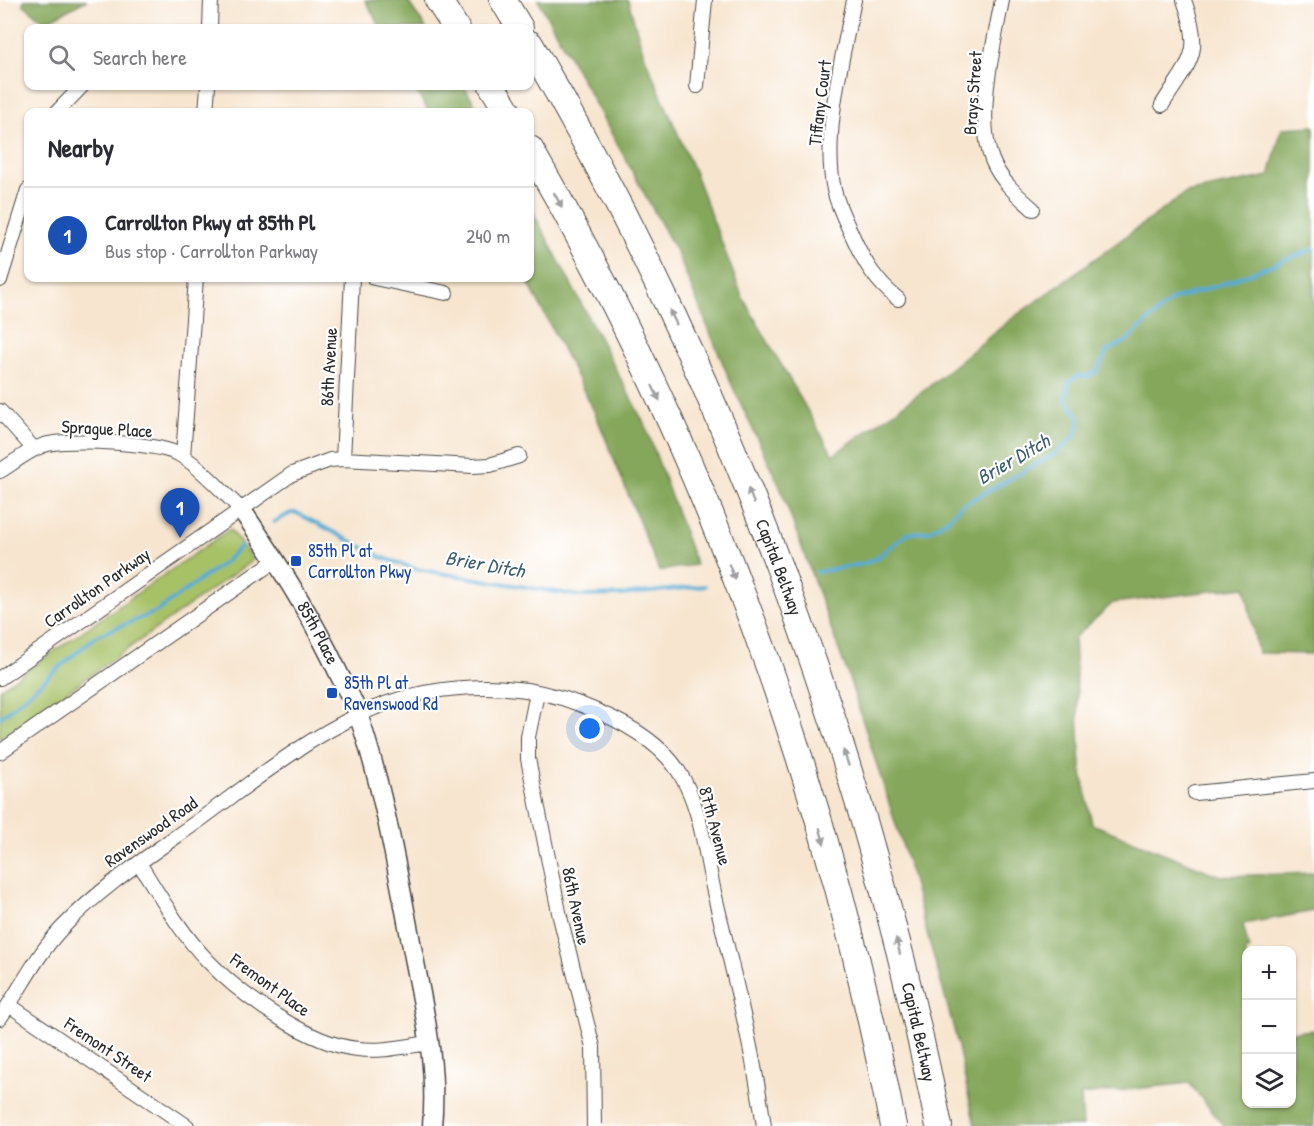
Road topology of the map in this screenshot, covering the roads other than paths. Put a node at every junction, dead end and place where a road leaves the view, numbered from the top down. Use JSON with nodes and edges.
{"nodes":[{"id":1,"x":211,"y":0,"type":"edge"},
{"id":2,"x":438,"y":0,"type":"edge"},
{"id":3,"x":503,"y":0,"type":"edge"},
{"id":4,"x":705,"y":0,"type":"edge"},
{"id":5,"x":854,"y":0,"type":"edge"},
{"id":6,"x":1002,"y":0,"type":"edge"},
{"id":7,"x":1184,"y":0,"type":"edge"},
{"id":8,"x":210,"y":24,"type":"edge"},
{"id":9,"x":453,"y":24,"type":"edge"},
{"id":10,"x":518,"y":24,"type":"edge"},
{"id":11,"x":534,"y":51,"type":"edge"},
{"id":12,"x":697,"y":86,"type":"dead end"},
{"id":13,"x":78,"y":90,"type":"edge"},
{"id":14,"x":208,"y":90,"type":"edge"},
{"id":15,"x":494,"y":90,"type":"edge"},
{"id":16,"x":1162,"y":105,"type":"dead end"},
{"id":17,"x":61,"y":108,"type":"edge"},
{"id":18,"x":206,"y":108,"type":"edge"},
{"id":19,"x":506,"y":108,"type":"edge"},
{"id":20,"x":534,"y":156,"type":"edge"},
{"id":21,"x":24,"y":203,"type":"edge"},
{"id":22,"x":1033,"y":209,"type":"dead end"},
{"id":23,"x":0,"y":280,"type":"edge"},
{"id":24,"x":196,"y":282,"type":"edge"},
{"id":25,"x":352,"y":282,"type":"edge"},
{"id":26,"x":393,"y":282,"type":"edge"},
{"id":27,"x":447,"y":293,"type":"dead end"},
{"id":28,"x":898,"y":299,"type":"dead end"},
{"id":29,"x":0,"y":411,"type":"edge"},
{"id":30,"x":34,"y":449,"type":"junction"},
{"id":31,"x":183,"y":456,"type":"junction"},
{"id":32,"x":519,"y":456,"type":"dead end"},
{"id":33,"x":343,"y":459,"type":"junction"},
{"id":34,"x":0,"y":471,"type":"edge"},
{"id":35,"x":241,"y":508,"type":"junction"},
{"id":36,"x":276,"y":560,"type":"junction"},
{"id":37,"x":0,"y":678,"type":"edge"},
{"id":38,"x":537,"y":693,"type":"junction"},
{"id":39,"x":359,"y":715,"type":"junction"},
{"id":40,"x":0,"y":752,"type":"edge"},
{"id":41,"x":1314,"y":781,"type":"edge"},
{"id":42,"x":1195,"y":793,"type":"dead end"},
{"id":43,"x":139,"y":863,"type":"junction"},
{"id":44,"x":9,"y":1005,"type":"junction"},
{"id":45,"x":0,"y":1018,"type":"edge"},
{"id":46,"x":430,"y":1043,"type":"junction"},
{"id":47,"x":181,"y":1124,"type":"edge"},
{"id":48,"x":432,"y":1126,"type":"edge"},
{"id":49,"x":594,"y":1126,"type":"edge"},
{"id":50,"x":764,"y":1126,"type":"edge"},
{"id":51,"x":893,"y":1126,"type":"edge"},
{"id":52,"x":939,"y":1126,"type":"edge"}],
"edges":[{"from":1,"to":8,"type":"street"},
{"from":2,"to":9,"type":"highway"},
{"from":3,"to":10,"type":"highway"},
{"from":4,"to":12,"type":"street"},
{"from":5,"to":28,"type":"street","name":"Tiffany Court"},
{"from":6,"to":22,"type":"street","name":"Brays Street"},
{"from":7,"to":16,"type":"street"},
{"from":52,"to":11,"type":"highway","name":"Capital Beltway","one_way":true},
{"from":13,"to":17,"type":"street"},
{"from":14,"to":18,"type":"street"},
{"from":15,"to":19,"type":"highway"},
{"from":20,"to":51,"type":"highway","one_way":true},
{"from":21,"to":23,"type":"street"},
{"from":24,"to":31,"type":"street"},
{"from":25,"to":33,"type":"street","name":"86th Avenue"},
{"from":26,"to":27,"type":"street"},
{"from":29,"to":30,"type":"street"},
{"from":30,"to":31,"type":"street","name":"Sprague Place"},
{"from":30,"to":34,"type":"street","name":"Sprague Place"},
{"from":31,"to":35,"type":"street","name":"85th Place"},
{"from":32,"to":33,"type":"street","name":"Carrollton Parkway"},
{"from":33,"to":35,"type":"street","name":"Carrollton Parkway"},
{"from":35,"to":36,"type":"street","name":"85th Place"},
{"from":35,"to":37,"type":"street","name":"Carrollton Parkway"},
{"from":36,"to":39,"type":"street","name":"85th Place"},
{"from":36,"to":40,"type":"street"},
{"from":38,"to":39,"type":"street","name":"87th Avenue"},
{"from":38,"to":49,"type":"street","name":"86th Avenue"},
{"from":38,"to":50,"type":"street","name":"87th Avenue"},
{"from":39,"to":43,"type":"street","name":"Ravenswood Road"},
{"from":39,"to":46,"type":"street","name":"85th Place"},
{"from":41,"to":42,"type":"street"},
{"from":43,"to":44,"type":"street","name":"Ravenswood Road"},
{"from":43,"to":46,"type":"street","name":"Fremont Place"},
{"from":44,"to":45,"type":"street","name":"Ravenswood Road"},
{"from":44,"to":47,"type":"street","name":"Fremont Street"},
{"from":46,"to":48,"type":"street","name":"85th Place"}]}
